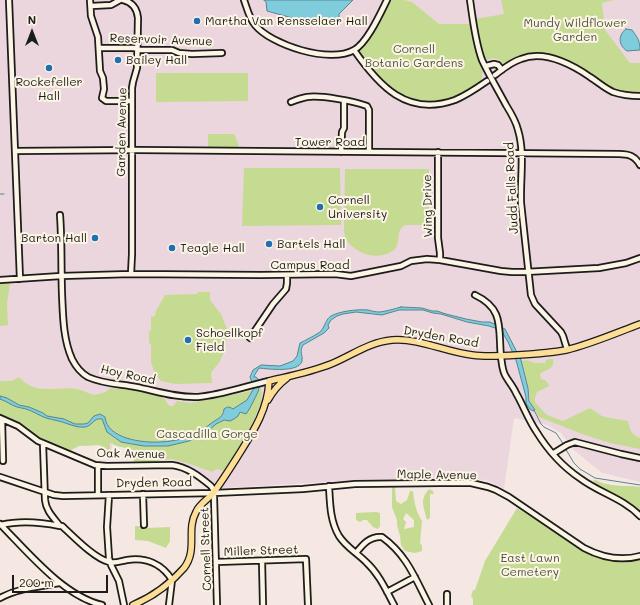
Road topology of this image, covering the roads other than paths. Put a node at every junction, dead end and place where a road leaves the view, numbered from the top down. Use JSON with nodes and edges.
{"nodes":[{"id":1,"x":9,"y":0,"type":"edge"},
{"id":2,"x":90,"y":0,"type":"edge"},
{"id":3,"x":121,"y":0,"type":"edge"},
{"id":4,"x":244,"y":0,"type":"edge"},
{"id":5,"x":387,"y":0,"type":"edge"},
{"id":6,"x":470,"y":0,"type":"edge"},
{"id":7,"x":91,"y":6,"type":"junction"},
{"id":8,"x":99,"y":48,"type":"junction"},
{"id":9,"x":137,"y":48,"type":"junction"},
{"id":10,"x":354,"y":50,"type":"junction"},
{"id":11,"x":222,"y":53,"type":"dead end"},
{"id":12,"x":486,"y":66,"type":"junction"},
{"id":13,"x":502,"y":70,"type":"junction"},
{"id":14,"x":495,"y":75,"type":"dead end"},
{"id":15,"x":487,"y":81,"type":"dead end"},
{"id":16,"x":640,"y":96,"type":"edge"},
{"id":17,"x":344,"y":101,"type":"junction"},
{"id":18,"x":132,"y":102,"type":"junction"},
{"id":19,"x":291,"y":102,"type":"dead end"},
{"id":20,"x":132,"y":150,"type":"junction"},
{"id":21,"x":15,"y":151,"type":"junction"},
{"id":22,"x":341,"y":152,"type":"junction"},
{"id":23,"x":368,"y":152,"type":"junction"},
{"id":24,"x":438,"y":152,"type":"junction"},
{"id":25,"x":521,"y":153,"type":"junction"},
{"id":26,"x":640,"y":165,"type":"edge"},
{"id":27,"x":60,"y":215,"type":"dead end"},
{"id":28,"x":640,"y":258,"type":"edge"},
{"id":29,"x":440,"y":260,"type":"junction"},
{"id":30,"x":528,"y":272,"type":"junction"},
{"id":31,"x":130,"y":274,"type":"junction"},
{"id":32,"x":287,"y":274,"type":"junction"},
{"id":33,"x":61,"y":276,"type":"junction"},
{"id":34,"x":20,"y":279,"type":"junction"},
{"id":35,"x":0,"y":280,"type":"edge"},
{"id":36,"x":475,"y":295,"type":"dead end"},
{"id":37,"x":640,"y":324,"type":"edge"},
{"id":38,"x":250,"y":338,"type":"dead end"},
{"id":39,"x":567,"y":349,"type":"junction"},
{"id":40,"x":501,"y":356,"type":"junction"},
{"id":41,"x":289,"y":377,"type":"junction"},
{"id":42,"x":269,"y":381,"type":"junction"},
{"id":43,"x":264,"y":409,"type":"junction"},
{"id":44,"x":1,"y":419,"type":"edge"},
{"id":45,"x":44,"y":444,"type":"junction"},
{"id":46,"x":554,"y":454,"type":"junction"},
{"id":47,"x":640,"y":458,"type":"edge"},
{"id":48,"x":3,"y":461,"type":"dead end"},
{"id":49,"x":98,"y":466,"type":"junction"},
{"id":50,"x":0,"y":478,"type":"edge"},
{"id":51,"x":328,"y":486,"type":"junction"},
{"id":52,"x":45,"y":492,"type":"junction"},
{"id":53,"x":214,"y":492,"type":"junction"},
{"id":54,"x":143,"y":494,"type":"junction"},
{"id":55,"x":98,"y":495,"type":"junction"},
{"id":56,"x":108,"y":495,"type":"junction"},
{"id":57,"x":640,"y":516,"type":"edge"},
{"id":58,"x":0,"y":524,"type":"edge"},
{"id":59,"x":144,"y":525,"type":"dead end"},
{"id":60,"x":60,"y":526,"type":"junction"},
{"id":61,"x":356,"y":553,"type":"junction"},
{"id":62,"x":640,"y":556,"type":"edge"},
{"id":63,"x":262,"y":561,"type":"junction"},
{"id":64,"x":110,"y":562,"type":"junction"},
{"id":65,"x":216,"y":562,"type":"junction"},
{"id":66,"x":415,"y":577,"type":"junction"},
{"id":67,"x":172,"y":580,"type":"junction"},
{"id":68,"x":59,"y":583,"type":"junction"},
{"id":69,"x":387,"y":592,"type":"junction"},
{"id":70,"x":447,"y":594,"type":"dead end"},
{"id":71,"x":0,"y":598,"type":"edge"},
{"id":72,"x":84,"y":598,"type":"junction"},
{"id":73,"x":170,"y":603,"type":"edge"},
{"id":74,"x":81,"y":605,"type":"edge"},
{"id":75,"x":102,"y":605,"type":"edge"},
{"id":76,"x":124,"y":605,"type":"edge"},
{"id":77,"x":132,"y":605,"type":"edge"},
{"id":78,"x":174,"y":605,"type":"edge"},
{"id":79,"x":218,"y":605,"type":"edge"},
{"id":80,"x":263,"y":605,"type":"edge"},
{"id":81,"x":308,"y":605,"type":"edge"},
{"id":82,"x":394,"y":605,"type":"edge"},
{"id":83,"x":429,"y":605,"type":"edge"},
{"id":84,"x":447,"y":605,"type":"edge"}],
"edges":[{"from":1,"to":21,"type":"street"},
{"from":2,"to":7,"type":"street"},
{"from":3,"to":7,"type":"street","name":"Garden Avenue"},
{"from":3,"to":9,"type":"street","name":"Garden Avenue"},
{"from":4,"to":10,"type":"street"},
{"from":5,"to":10,"type":"street"},
{"from":6,"to":12,"type":"street","name":"Judd Falls Road"},
{"from":7,"to":8,"type":"street"},
{"from":8,"to":9,"type":"street","name":"Reservoir Avenue"},
{"from":8,"to":18,"type":"street"},
{"from":9,"to":11,"type":"street","name":"Reservoir Avenue"},
{"from":9,"to":18,"type":"street","name":"Garden Avenue"},
{"from":10,"to":15,"type":"street"},
{"from":12,"to":13,"type":"street"},
{"from":12,"to":25,"type":"street","name":"Judd Falls Road"},
{"from":13,"to":14,"type":"street"},
{"from":13,"to":16,"type":"street"},
{"from":17,"to":19,"type":"street"},
{"from":17,"to":22,"type":"street"},
{"from":17,"to":23,"type":"street"},
{"from":18,"to":20,"type":"street","name":"Garden Avenue"},
{"from":20,"to":21,"type":"street","name":"Tower Road"},
{"from":20,"to":22,"type":"street","name":"Tower Road"},
{"from":20,"to":31,"type":"street","name":"Garden Avenue"},
{"from":21,"to":34,"type":"street"},
{"from":22,"to":23,"type":"street","name":"Tower Road"},
{"from":23,"to":24,"type":"street","name":"Tower Road"},
{"from":24,"to":25,"type":"street","name":"Tower Road"},
{"from":24,"to":29,"type":"street","name":"Wing Drive"},
{"from":25,"to":26,"type":"street","name":"Tower Road"},
{"from":25,"to":30,"type":"street","name":"Judd Falls Road"},
{"from":27,"to":33,"type":"street","name":"Hoy Road"},
{"from":28,"to":30,"type":"street","name":"Campus Road"},
{"from":29,"to":30,"type":"street","name":"Campus Road"},
{"from":29,"to":32,"type":"street","name":"Campus Road"},
{"from":30,"to":39,"type":"street","name":"Judd Falls Road"},
{"from":31,"to":32,"type":"street","name":"Campus Road"},
{"from":31,"to":33,"type":"street","name":"Campus Road"},
{"from":32,"to":38,"type":"street"},
{"from":33,"to":34,"type":"street","name":"Campus Road"},
{"from":33,"to":42,"type":"street","name":"Hoy Road"},
{"from":34,"to":35,"type":"street","name":"Campus Road"},
{"from":36,"to":40,"type":"street"},
{"from":37,"to":39,"type":"main road","name":"Dryden Road"},
{"from":39,"to":40,"type":"main road","name":"Dryden Road"},
{"from":40,"to":41,"type":"main road","name":"Dryden Road"},
{"from":40,"to":46,"type":"street"},
{"from":41,"to":42,"type":"main road","name":"Dryden Road"},
{"from":41,"to":43,"type":"main road","name":"Dryden Road"},
{"from":42,"to":43,"type":"main road","name":"Dryden Road"},
{"from":43,"to":53,"type":"main road","name":"Dryden Road"},
{"from":44,"to":45,"type":"street","name":"Oak Avenue"},
{"from":44,"to":48,"type":"street"},
{"from":45,"to":49,"type":"street","name":"Oak Avenue"},
{"from":45,"to":52,"type":"street"},
{"from":46,"to":47,"type":"street"},
{"from":46,"to":57,"type":"street"},
{"from":49,"to":53,"type":"street","name":"Oak Avenue"},
{"from":49,"to":55,"type":"street"},
{"from":50,"to":52,"type":"street","name":"Dryden Road"},
{"from":51,"to":53,"type":"street","name":"Maple Avenue"},
{"from":51,"to":61,"type":"street"},
{"from":51,"to":62,"type":"street","name":"Maple Avenue"},
{"from":52,"to":55,"type":"street","name":"Dryden Road"},
{"from":52,"to":60,"type":"street"},
{"from":53,"to":54,"type":"street","name":"Dryden Road"},
{"from":53,"to":65,"type":"street","name":"Cornell Street"},
{"from":53,"to":67,"type":"main road"},
{"from":54,"to":56,"type":"street","name":"Dryden Road"},
{"from":54,"to":59,"type":"street"},
{"from":55,"to":56,"type":"street","name":"Dryden Road"},
{"from":56,"to":64,"type":"street"},
{"from":58,"to":60,"type":"street"},
{"from":58,"to":68,"type":"street"},
{"from":60,"to":64,"type":"street"},
{"from":61,"to":66,"type":"street"},
{"from":61,"to":69,"type":"street"},
{"from":63,"to":65,"type":"street","name":"Miller Street"},
{"from":63,"to":80,"type":"street"},
{"from":63,"to":81,"type":"street","name":"Miller Street"},
{"from":64,"to":67,"type":"street"},
{"from":64,"to":76,"type":"street"},
{"from":65,"to":79,"type":"street","name":"Cornell Street"},
{"from":66,"to":69,"type":"street"},
{"from":66,"to":83,"type":"street"},
{"from":67,"to":73,"type":"street"},
{"from":67,"to":77,"type":"main road"},
{"from":68,"to":71,"type":"street"},
{"from":68,"to":72,"type":"street"},
{"from":69,"to":82,"type":"street"},
{"from":70,"to":84,"type":"street"},
{"from":72,"to":74,"type":"street"},
{"from":72,"to":75,"type":"street"},
{"from":73,"to":78,"type":"street"}]}
